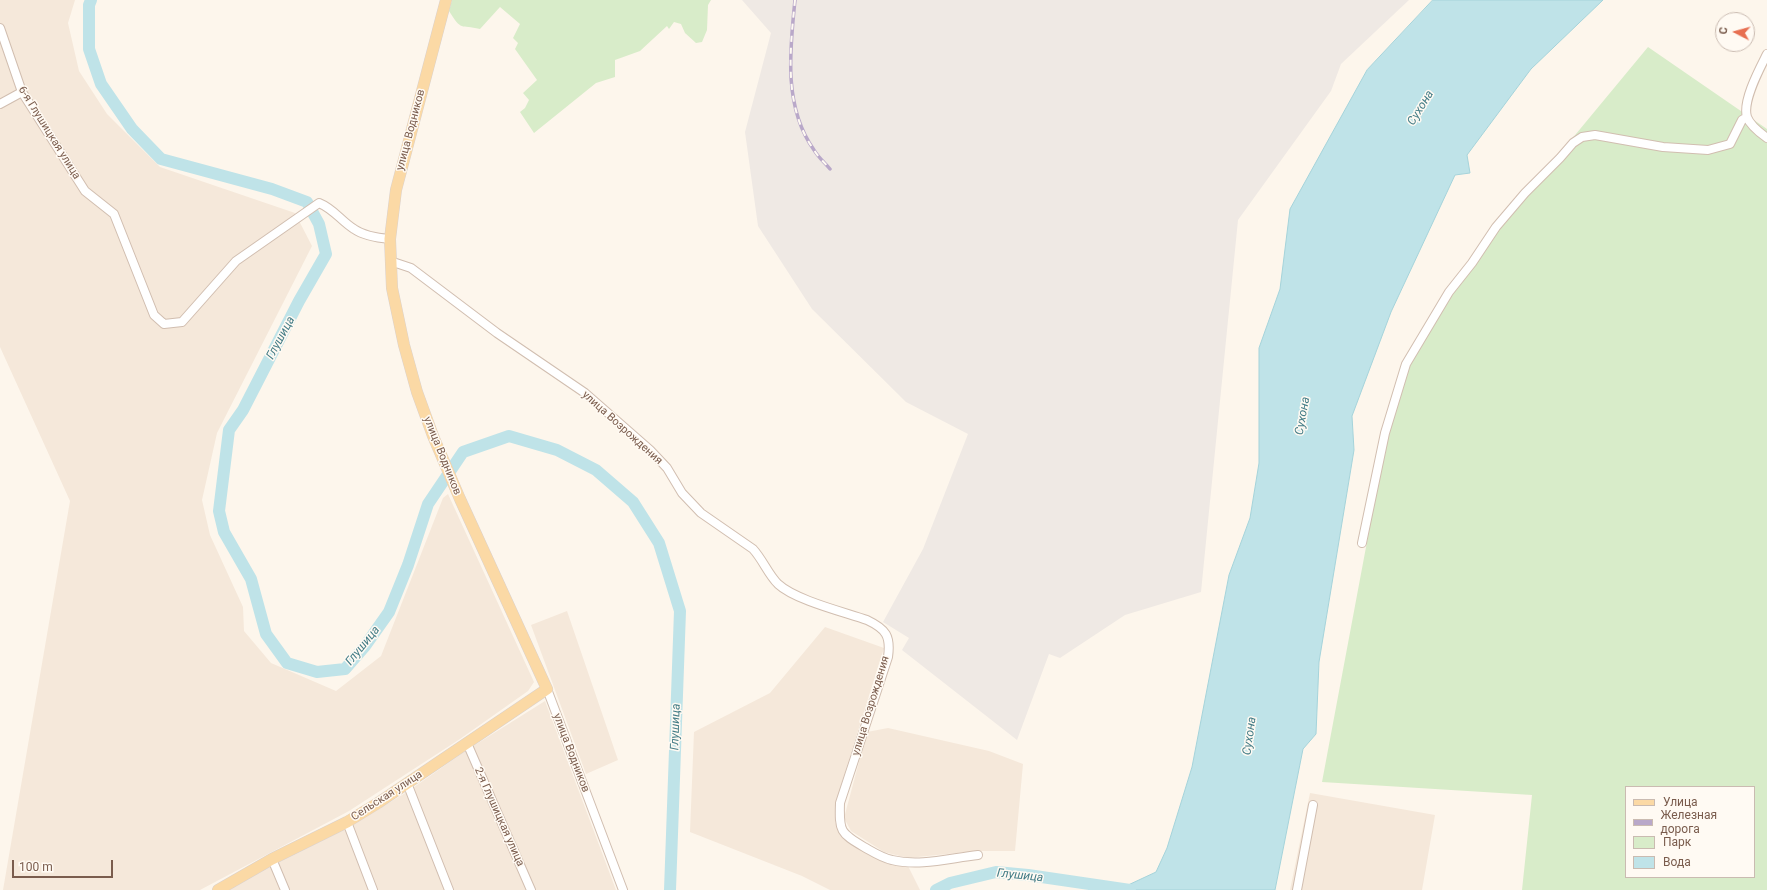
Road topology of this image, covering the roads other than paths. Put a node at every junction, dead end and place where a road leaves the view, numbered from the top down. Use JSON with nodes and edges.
{"nodes":[{"id":1,"x":446,"y":0,"type":"edge"},
{"id":2,"x":0,"y":28,"type":"edge"},
{"id":3,"x":1767,"y":54,"type":"edge"},
{"id":4,"x":22,"y":92,"type":"junction"},
{"id":5,"x":0,"y":104,"type":"edge"},
{"id":6,"x":1747,"y":117,"type":"junction"},
{"id":7,"x":1767,"y":138,"type":"edge"},
{"id":8,"x":390,"y":239,"type":"junction"},
{"id":9,"x":390,"y":262,"type":"junction"},
{"id":10,"x":1362,"y":543,"type":"dead end"},
{"id":11,"x":547,"y":689,"type":"junction"},
{"id":12,"x":467,"y":744,"type":"junction"},
{"id":13,"x":407,"y":784,"type":"junction"},
{"id":14,"x":1313,"y":805,"type":"dead end"},
{"id":15,"x":347,"y":822,"type":"junction"},
{"id":16,"x":978,"y":855,"type":"dead end"},
{"id":17,"x":272,"y":859,"type":"junction"},
{"id":18,"x":218,"y":890,"type":"edge"},
{"id":19,"x":285,"y":890,"type":"edge"},
{"id":20,"x":373,"y":890,"type":"edge"},
{"id":21,"x":449,"y":890,"type":"edge"},
{"id":22,"x":531,"y":890,"type":"edge"},
{"id":23,"x":623,"y":890,"type":"edge"},
{"id":24,"x":1298,"y":890,"type":"edge"}],
"edges":[{"from":1,"to":8,"type":"main road","name":"улица Водников"},
{"from":2,"to":4,"type":"street","name":"6-я Глушицкая улица"},
{"from":3,"to":6,"type":"street"},
{"from":4,"to":5,"type":"street"},
{"from":4,"to":8,"type":"street","name":"6-я Глушицкая улица"},
{"from":6,"to":7,"type":"street"},
{"from":6,"to":10,"type":"street"},
{"from":8,"to":9,"type":"main road","name":"улица Водников"},
{"from":9,"to":11,"type":"main road","name":"улица Водников"},
{"from":9,"to":16,"type":"street","name":"улица Возрождения"},
{"from":11,"to":12,"type":"main road","name":"Сельская улица"},
{"from":11,"to":23,"type":"street","name":"улица Водников"},
{"from":12,"to":13,"type":"main road","name":"Сельская улица"},
{"from":12,"to":22,"type":"street","name":"2-я Глушицкая улица"},
{"from":13,"to":15,"type":"main road","name":"Сельская улица"},
{"from":13,"to":21,"type":"street"},
{"from":14,"to":24,"type":"street"},
{"from":15,"to":17,"type":"main road","name":"Сельская улица"},
{"from":15,"to":20,"type":"street"},
{"from":17,"to":18,"type":"main road","name":"Сельская улица"},
{"from":17,"to":19,"type":"street"}]}
